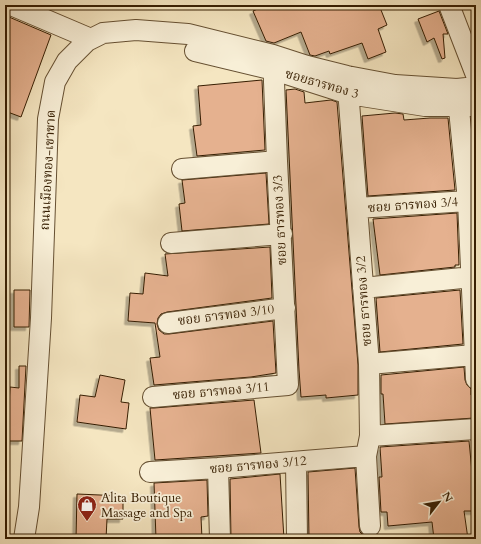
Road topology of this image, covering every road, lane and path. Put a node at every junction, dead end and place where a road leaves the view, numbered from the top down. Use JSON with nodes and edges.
{"nodes":[{"id":1,"x":7,"y":5,"type":"edge"},
{"id":2,"x":11,"y":5,"type":"edge"},
{"id":3,"x":449,"y":5,"type":"edge"},
{"id":4,"x":5,"y":10,"type":"edge"},
{"id":5,"x":91,"y":39,"type":"junction"},
{"id":6,"x":195,"y":51,"type":"dead end"},
{"id":7,"x":274,"y":63,"type":"junction"},
{"id":8,"x":476,"y":75,"type":"edge"},
{"id":9,"x":348,"y":85,"type":"junction"},
{"id":10,"x":467,"y":97,"type":"edge"},
{"id":11,"x":277,"y":161,"type":"junction"},
{"id":12,"x":182,"y":169,"type":"dead end"},
{"id":13,"x":468,"y":201,"type":"junction"},
{"id":14,"x":357,"y":208,"type":"junction"},
{"id":15,"x":282,"y":234,"type":"junction"},
{"id":16,"x":171,"y":243,"type":"dead end"},
{"id":17,"x":472,"y":277,"type":"junction"},
{"id":18,"x":363,"y":288,"type":"junction"},
{"id":19,"x":285,"y":308,"type":"junction"},
{"id":20,"x":168,"y":323,"type":"dead end"},
{"id":21,"x":474,"y":355,"type":"junction"},
{"id":22,"x":369,"y":364,"type":"junction"},
{"id":23,"x":476,"y":379,"type":"edge"},
{"id":24,"x":288,"y":385,"type":"joint"},
{"id":25,"x":153,"y":397,"type":"dead end"},
{"id":26,"x":476,"y":429,"type":"edge"},
{"id":27,"x":370,"y":436,"type":"junction"},
{"id":28,"x":366,"y":456,"type":"junction"},
{"id":29,"x":296,"y":462,"type":"junction"},
{"id":30,"x":218,"y":468,"type":"junction"},
{"id":31,"x":150,"y":472,"type":"dead end"},
{"id":32,"x":370,"y":526,"type":"dead end"},
{"id":33,"x":24,"y":539,"type":"edge"},
{"id":34,"x":220,"y":539,"type":"edge"},
{"id":35,"x":297,"y":539,"type":"edge"}],
"edges":[{"from":1,"to":4,"type":"street"},
{"from":2,"to":5,"type":"street"},
{"from":3,"to":8,"type":"street"},
{"from":5,"to":7,"type":"street","name":"ถนนเมืองทอง-เขาขาด"},
{"from":5,"to":33,"type":"street","name":"ถนนเมืองทอง-เขาขาด"},
{"from":6,"to":7,"type":"street","name":"ซอยธารทอง 3"},
{"from":7,"to":9,"type":"street","name":"ถนนเมืองทอง-เขาขาด"},
{"from":7,"to":11,"type":"street","name":"ซอย ธารทอง 3/3"},
{"from":9,"to":10,"type":"street","name":"ถนนเมืองทอง-เขาขาด"},
{"from":9,"to":14,"type":"street","name":"ซอย ธารทอง 3/2"},
{"from":10,"to":13,"type":"street"},
{"from":11,"to":12,"type":"street"},
{"from":11,"to":15,"type":"street","name":"ซอย ธารทอง 3/3"},
{"from":13,"to":14,"type":"street","name":"ซอย ธารทอง 3/4"},
{"from":13,"to":17,"type":"street"},
{"from":14,"to":18,"type":"street","name":"ซอย ธารทอง 3/2"},
{"from":15,"to":16,"type":"street"},
{"from":15,"to":19,"type":"street","name":"ซอย ธารทอง 3/3"},
{"from":17,"to":18,"type":"street"},
{"from":17,"to":21,"type":"street"},
{"from":18,"to":22,"type":"street","name":"ซอย ธารทอง 3/2"},
{"from":19,"to":20,"type":"street","name":"ซอย ธารทอง 3/10"},
{"from":19,"to":24,"type":"street","name":"ซอย ธารทอง 3/3"},
{"from":21,"to":22,"type":"street"},
{"from":21,"to":23,"type":"street"},
{"from":22,"to":27,"type":"street","name":"ซอย ธารทอง 3/2"},
{"from":24,"to":25,"type":"street","name":"ซอย ธารทอง 3/11"},
{"from":26,"to":27,"type":"street"},
{"from":27,"to":28,"type":"street","name":"ซอย ธารทอง 3/2"},
{"from":28,"to":29,"type":"street","name":"ซอย ธารทอง 3/12"},
{"from":28,"to":32,"type":"street","name":"ซอย ธารทอง 3/2"},
{"from":29,"to":30,"type":"street","name":"ซอย ธารทอง 3/12"},
{"from":29,"to":35,"type":"street"},
{"from":30,"to":31,"type":"street","name":"ซอย ธารทอง 3/12"},
{"from":30,"to":34,"type":"street"}]}
